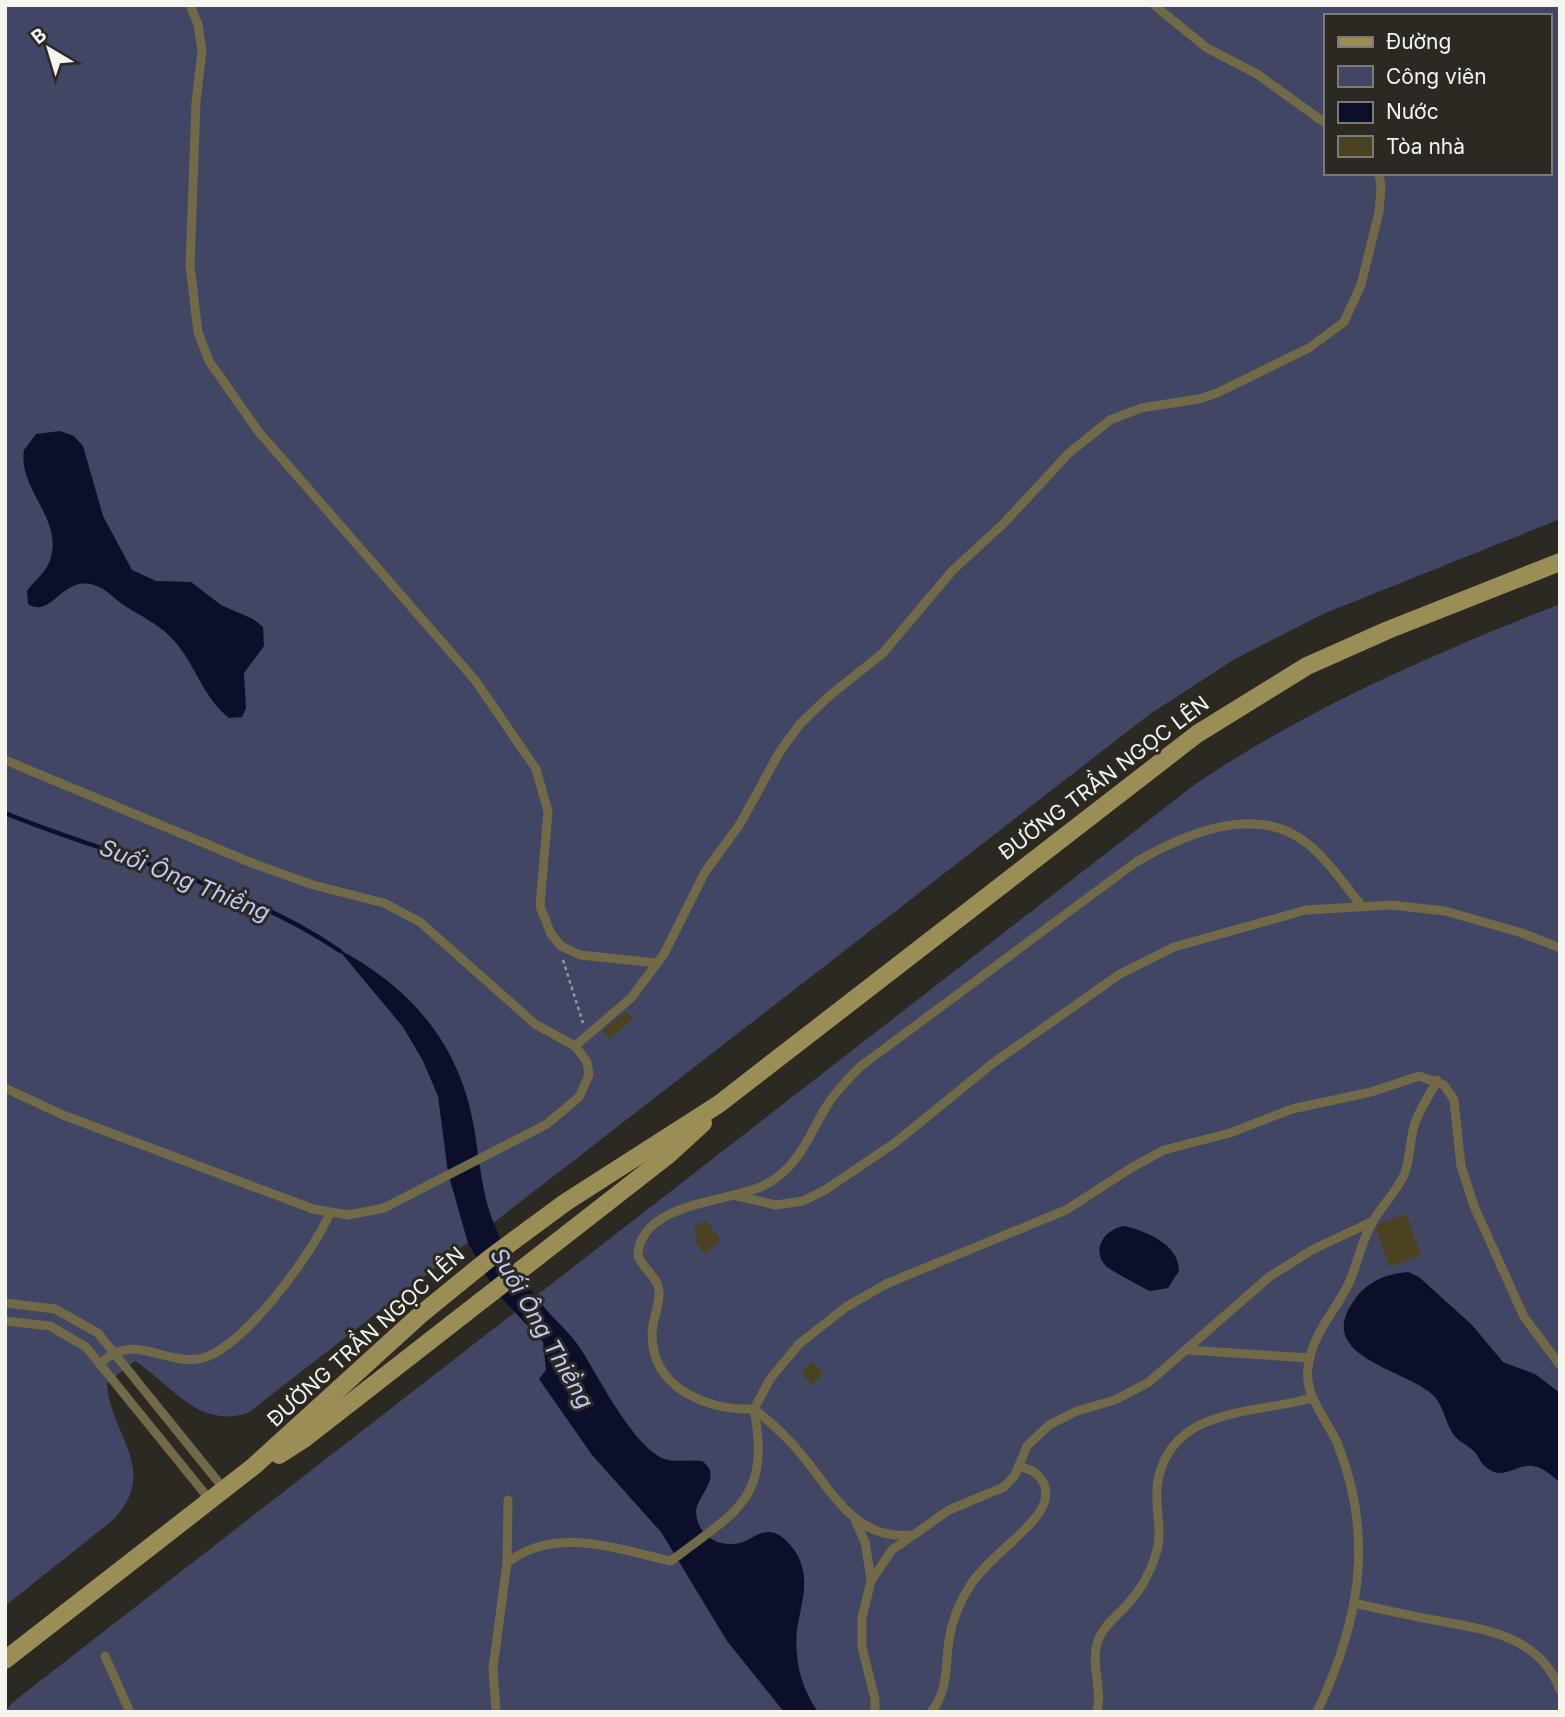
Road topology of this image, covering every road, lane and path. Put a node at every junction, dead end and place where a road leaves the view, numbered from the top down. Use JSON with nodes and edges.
{"nodes":[{"id":1,"x":191,"y":5,"type":"edge"},
{"id":2,"x":1154,"y":5,"type":"edge"},
{"id":3,"x":1324,"y":121,"type":"edge"},
{"id":4,"x":1379,"y":175,"type":"edge"},
{"id":5,"x":1560,"y":562,"type":"edge"},
{"id":6,"x":5,"y":760,"type":"edge"},
{"id":7,"x":1363,"y":906,"type":"junction"},
{"id":8,"x":561,"y":946,"type":"junction"},
{"id":9,"x":1560,"y":948,"type":"edge"},
{"id":10,"x":657,"y":963,"type":"junction"},
{"id":11,"x":588,"y":1035,"type":"junction"},
{"id":12,"x":575,"y":1046,"type":"junction"},
{"id":13,"x":1437,"y":1080,"type":"junction"},
{"id":14,"x":5,"y":1088,"type":"edge"},
{"id":15,"x":719,"y":1104,"type":"junction"},
{"id":16,"x":737,"y":1196,"type":"junction"},
{"id":17,"x":330,"y":1213,"type":"junction"},
{"id":18,"x":1373,"y":1221,"type":"junction"},
{"id":19,"x":5,"y":1303,"type":"edge"},
{"id":20,"x":5,"y":1321,"type":"edge"},
{"id":21,"x":1187,"y":1350,"type":"junction"},
{"id":22,"x":115,"y":1351,"type":"junction"},
{"id":23,"x":1310,"y":1358,"type":"junction"},
{"id":24,"x":101,"y":1363,"type":"junction"},
{"id":25,"x":1560,"y":1365,"type":"edge"},
{"id":26,"x":1312,"y":1398,"type":"junction"},
{"id":27,"x":754,"y":1409,"type":"junction"},
{"id":28,"x":254,"y":1466,"type":"junction"},
{"id":29,"x":1018,"y":1467,"type":"junction"},
{"id":30,"x":217,"y":1494,"type":"junction"},
{"id":31,"x":508,"y":1500,"type":"dead end"},
{"id":32,"x":855,"y":1521,"type":"junction"},
{"id":33,"x":910,"y":1535,"type":"junction"},
{"id":34,"x":507,"y":1563,"type":"junction"},
{"id":35,"x":872,"y":1581,"type":"junction"},
{"id":36,"x":1354,"y":1603,"type":"junction"},
{"id":37,"x":105,"y":1656,"type":"dead end"},
{"id":38,"x":5,"y":1660,"type":"edge"},
{"id":39,"x":1560,"y":1690,"type":"edge"},
{"id":40,"x":130,"y":1712,"type":"edge"},
{"id":41,"x":496,"y":1712,"type":"edge"},
{"id":42,"x":875,"y":1712,"type":"edge"},
{"id":43,"x":931,"y":1712,"type":"edge"},
{"id":44,"x":1097,"y":1712,"type":"edge"},
{"id":45,"x":1317,"y":1712,"type":"edge"}],
"edges":[{"from":1,"to":8,"type":"lane"},
{"from":2,"to":3,"type":"lane"},
{"from":4,"to":10,"type":"lane"},
{"from":5,"to":15,"type":"street","name":"ĐƯỜNG TRẦN NGỌC LÊN"},
{"from":6,"to":12,"type":"lane"},
{"from":7,"to":9,"type":"lane"},
{"from":7,"to":16,"type":"lane"},
{"from":7,"to":16,"type":"lane"},
{"from":8,"to":10,"type":"lane"},
{"from":8,"to":11,"type":"path"},
{"from":10,"to":11,"type":"lane"},
{"from":11,"to":12,"type":"lane"},
{"from":12,"to":17,"type":"lane"},
{"from":13,"to":18,"type":"lane"},
{"from":13,"to":25,"type":"lane"},
{"from":13,"to":27,"type":"lane"},
{"from":14,"to":17,"type":"lane"},
{"from":15,"to":28,"type":"street","name":"ĐƯỜNG TRẦN NGỌC LÊN"},
{"from":15,"to":28,"type":"street","name":"ĐƯỜNG TRẦN NGỌC LÊN"},
{"from":16,"to":27,"type":"lane"},
{"from":17,"to":22,"type":"lane"},
{"from":18,"to":21,"type":"lane"},
{"from":18,"to":23,"type":"lane"},
{"from":19,"to":22,"type":"lane"},
{"from":20,"to":24,"type":"lane"},
{"from":21,"to":23,"type":"lane"},
{"from":21,"to":29,"type":"lane"},
{"from":22,"to":24,"type":"lane"},
{"from":22,"to":30,"type":"lane"},
{"from":23,"to":26,"type":"lane"},
{"from":24,"to":30,"type":"lane"},
{"from":26,"to":36,"type":"lane"},
{"from":26,"to":44,"type":"lane"},
{"from":27,"to":32,"type":"lane"},
{"from":27,"to":34,"type":"lane"},
{"from":28,"to":30,"type":"street","name":"ĐƯỜNG TRẦN NGỌC LÊN"},
{"from":29,"to":33,"type":"lane"},
{"from":29,"to":43,"type":"lane"},
{"from":30,"to":38,"type":"street","name":"ĐƯỜNG TRẦN NGỌC LÊN"},
{"from":31,"to":34,"type":"lane"},
{"from":32,"to":33,"type":"lane"},
{"from":32,"to":35,"type":"lane"},
{"from":33,"to":35,"type":"lane"},
{"from":34,"to":41,"type":"lane"},
{"from":35,"to":42,"type":"lane"},
{"from":36,"to":39,"type":"lane"},
{"from":36,"to":45,"type":"lane"},
{"from":37,"to":40,"type":"lane"}]}
